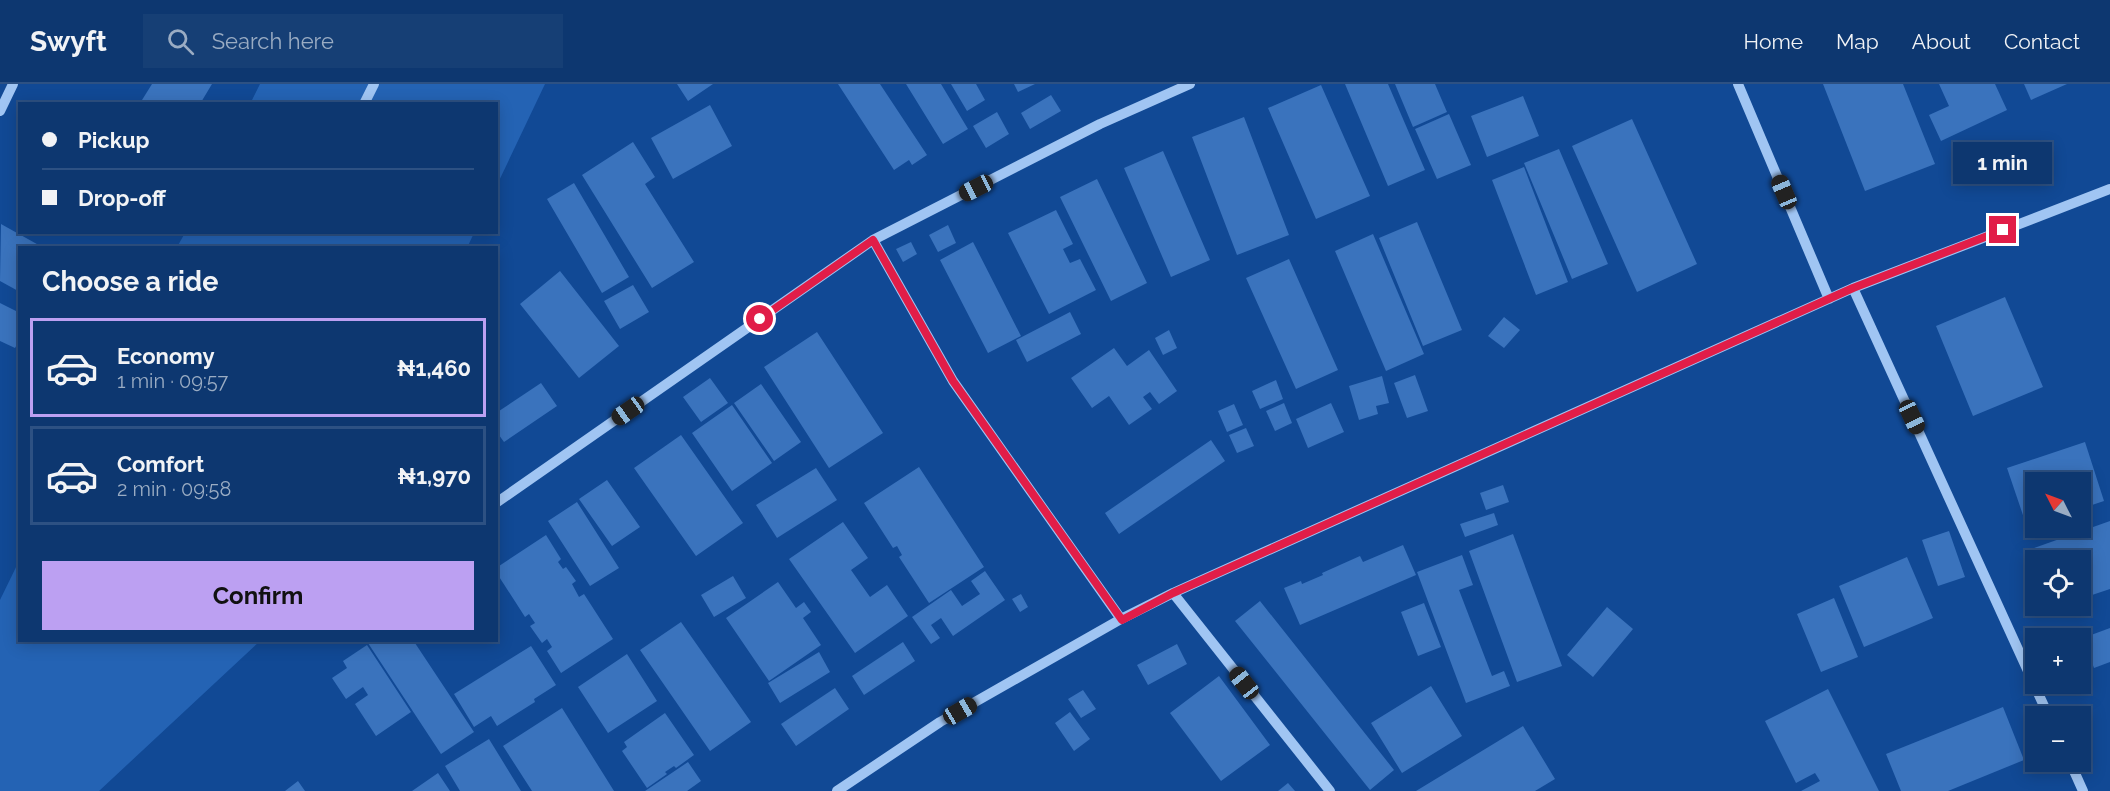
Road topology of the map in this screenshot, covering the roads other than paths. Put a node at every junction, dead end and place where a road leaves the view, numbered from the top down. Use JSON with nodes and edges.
{"nodes":[{"id":1,"x":13,"y":84,"type":"edge"},
{"id":2,"x":374,"y":84,"type":"edge"},
{"id":3,"x":1190,"y":84,"type":"edge"},
{"id":4,"x":1738,"y":84,"type":"edge"},
{"id":5,"x":365,"y":102,"type":"edge"},
{"id":6,"x":0,"y":111,"type":"edge"},
{"id":7,"x":2110,"y":189,"type":"edge"},
{"id":8,"x":873,"y":240,"type":"junction"},
{"id":9,"x":1853,"y":288,"type":"junction"},
{"id":10,"x":1829,"y":299,"type":"junction"},
{"id":11,"x":498,"y":502,"type":"edge"},
{"id":12,"x":1173,"y":593,"type":"junction"},
{"id":13,"x":1122,"y":620,"type":"junction"},
{"id":14,"x":2044,"y":706,"type":"edge"},
{"id":15,"x":2074,"y":772,"type":"edge"},
{"id":16,"x":837,"y":791,"type":"edge"},
{"id":17,"x":1330,"y":791,"type":"edge"},
{"id":18,"x":2083,"y":791,"type":"edge"}],
"edges":[{"from":1,"to":6,"type":"street"},
{"from":2,"to":5,"type":"street"},
{"from":3,"to":8,"type":"street"},
{"from":4,"to":10,"type":"street"},
{"from":7,"to":9,"type":"street"},
{"from":8,"to":11,"type":"street"},
{"from":8,"to":13,"type":"street"},
{"from":9,"to":10,"type":"street"},
{"from":9,"to":14,"type":"street"},
{"from":10,"to":12,"type":"street"},
{"from":12,"to":13,"type":"street"},
{"from":12,"to":17,"type":"street"},
{"from":13,"to":16,"type":"street"},
{"from":15,"to":18,"type":"street"}]}
